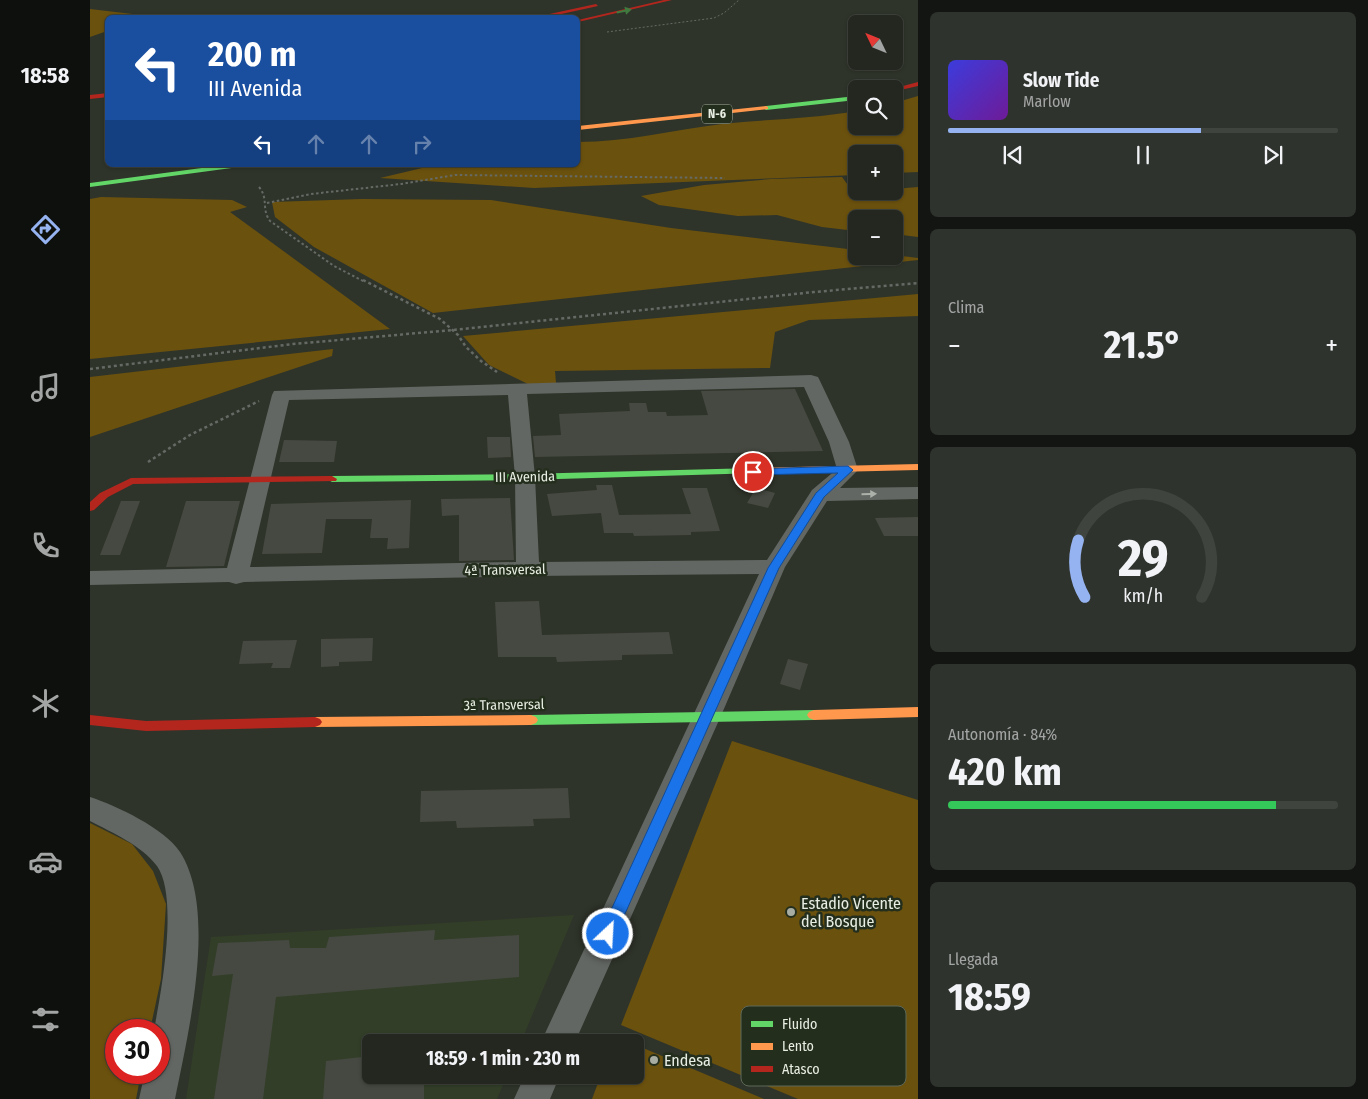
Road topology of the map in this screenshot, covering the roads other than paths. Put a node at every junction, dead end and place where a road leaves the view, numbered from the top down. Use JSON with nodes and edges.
{"nodes":[{"id":1,"x":670,"y":0,"type":"edge"},
{"id":2,"x":608,"y":2,"type":"dead end"},
{"id":3,"x":547,"y":15,"type":"edge"},
{"id":4,"x":580,"y":21,"type":"edge"},
{"id":5,"x":918,"y":84,"type":"edge"},
{"id":6,"x":903,"y":88,"type":"edge"},
{"id":7,"x":105,"y":94,"type":"edge"},
{"id":8,"x":90,"y":97,"type":"edge"},
{"id":9,"x":848,"y":99,"type":"edge"},
{"id":10,"x":580,"y":128,"type":"edge"},
{"id":11,"x":224,"y":167,"type":"edge"},
{"id":12,"x":90,"y":185,"type":"edge"},
{"id":13,"x":520,"y":388,"type":"junction"},
{"id":14,"x":918,"y":467,"type":"edge"},
{"id":15,"x":848,"y":470,"type":"junction"},
{"id":16,"x":526,"y":477,"type":"junction"},
{"id":17,"x":260,"y":478,"type":"junction"},
{"id":18,"x":918,"y":493,"type":"edge"},
{"id":19,"x":820,"y":495,"type":"junction"},
{"id":20,"x":90,"y":508,"type":"edge"},
{"id":21,"x":774,"y":568,"type":"junction"},
{"id":22,"x":528,"y":569,"type":"junction"},
{"id":23,"x":236,"y":576,"type":"junction"},
{"id":24,"x":90,"y":578,"type":"edge"},
{"id":25,"x":918,"y":712,"type":"edge"},
{"id":26,"x":707,"y":718,"type":"junction"},
{"id":27,"x":90,"y":720,"type":"edge"},
{"id":28,"x":90,"y":808,"type":"edge"},
{"id":29,"x":562,"y":1034,"type":"edge"},
{"id":30,"x":539,"y":1084,"type":"edge"},
{"id":31,"x":157,"y":1099,"type":"edge"},
{"id":32,"x":532,"y":1099,"type":"edge"}],
"edges":[{"from":4,"to":1,"type":"main road","one_way":true},
{"from":2,"to":3,"type":"main road"},
{"from":5,"to":6,"type":"main road"},
{"from":7,"to":8,"type":"main road"},
{"from":9,"to":10,"type":"main road","number":"N-6"},
{"from":11,"to":12,"type":"main road"},
{"from":13,"to":15,"type":"street"},
{"from":13,"to":16,"type":"street"},
{"from":13,"to":17,"type":"street"},
{"from":14,"to":15,"type":"main road","name":"III Avenida"},
{"from":15,"to":16,"type":"main road","name":"III Avenida"},
{"from":15,"to":19,"type":"street"},
{"from":16,"to":17,"type":"main road","name":"III Avenida"},
{"from":16,"to":22,"type":"street"},
{"from":17,"to":20,"type":"main road","name":"III Avenida"},
{"from":17,"to":23,"type":"street"},
{"from":19,"to":18,"type":"street","one_way":true},
{"from":19,"to":21,"type":"street"},
{"from":21,"to":22,"type":"street","name":"4ª Transversal"},
{"from":21,"to":26,"type":"street"},
{"from":22,"to":23,"type":"street","name":"4ª Transversal"},
{"from":23,"to":24,"type":"street","name":"4ª Transversal"},
{"from":25,"to":26,"type":"main road","name":"3ª Transversal"},
{"from":26,"to":27,"type":"main road","name":"3ª Transversal"},
{"from":26,"to":29,"type":"street"},
{"from":28,"to":31,"type":"street"},
{"from":30,"to":32,"type":"street"}]}
